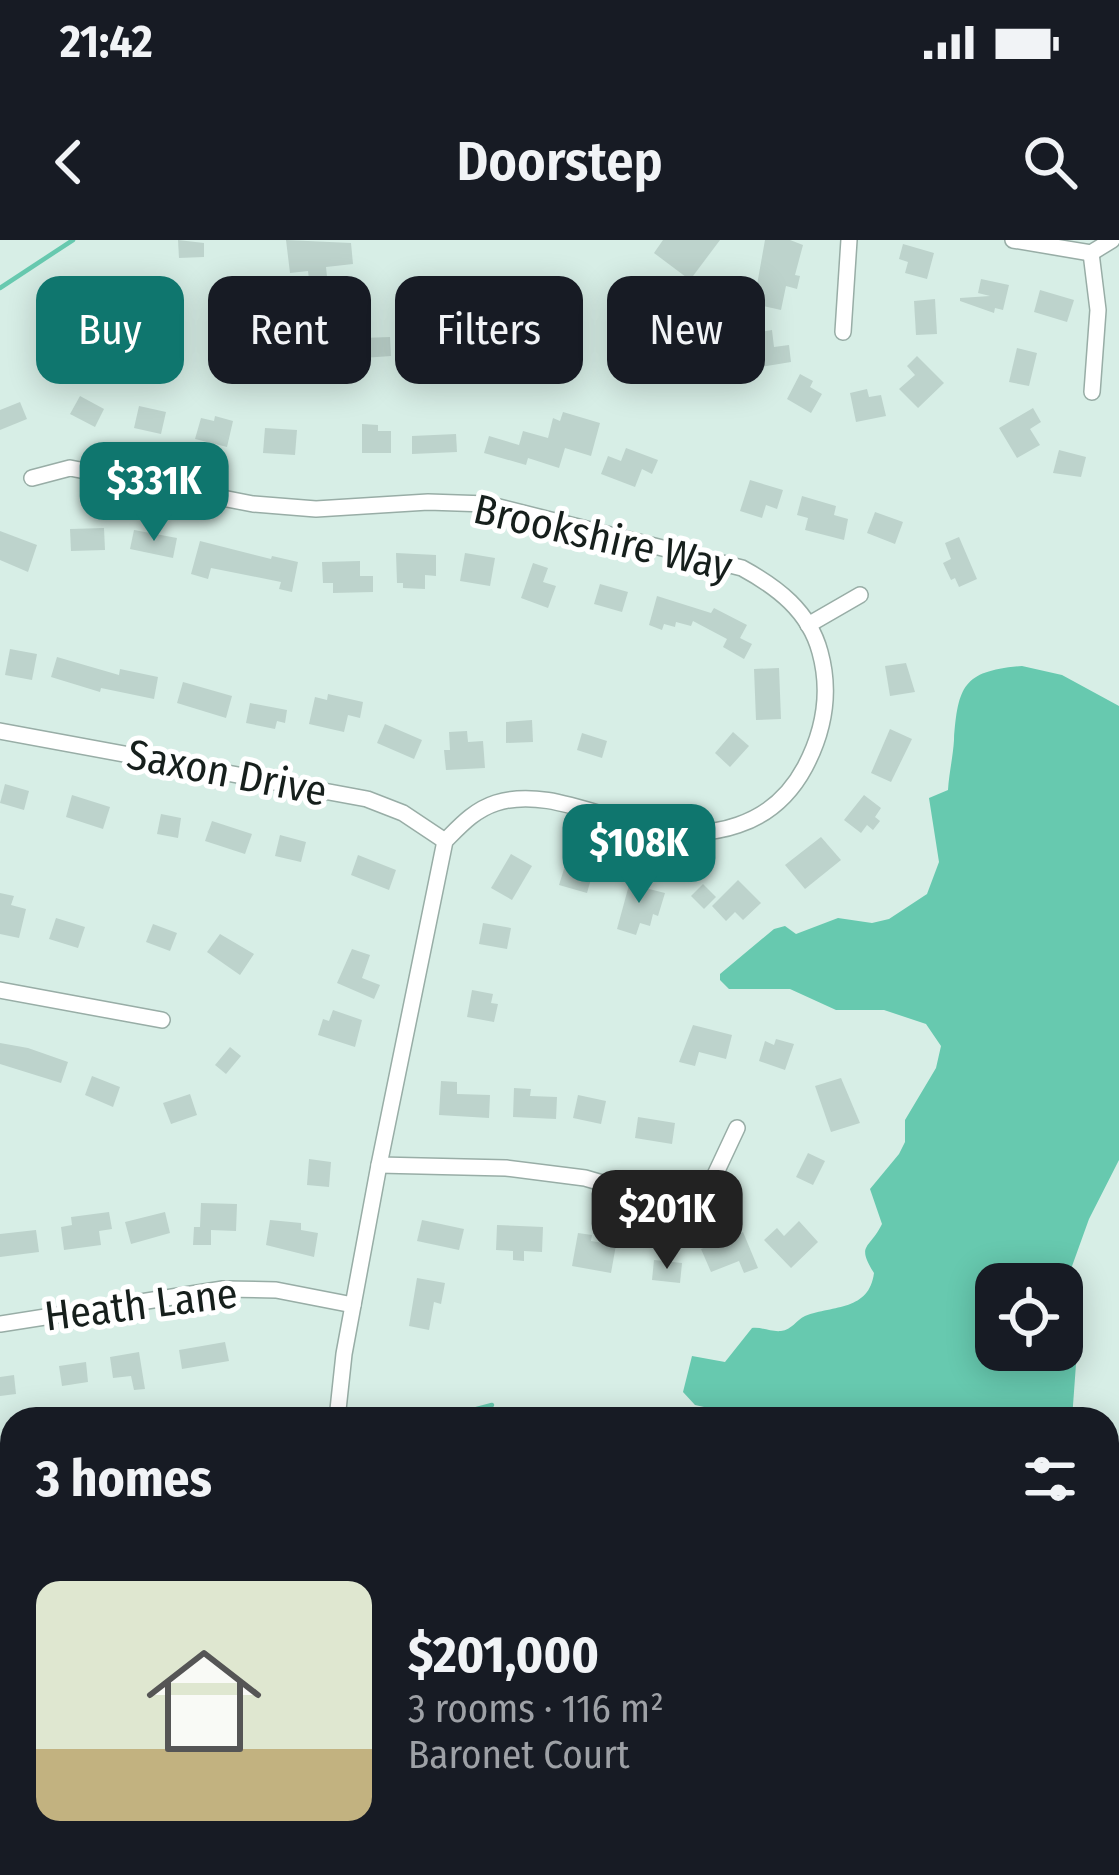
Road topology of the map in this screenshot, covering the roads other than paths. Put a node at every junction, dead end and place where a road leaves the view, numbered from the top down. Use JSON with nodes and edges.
{"nodes":[{"id":1,"x":849,"y":240,"type":"edge"},
{"id":2,"x":1013,"y":240,"type":"edge"},
{"id":3,"x":1112,"y":240,"type":"edge"},
{"id":4,"x":1091,"y":253,"type":"junction"},
{"id":5,"x":843,"y":332,"type":"dead end"},
{"id":6,"x":1092,"y":392,"type":"dead end"},
{"id":7,"x":32,"y":478,"type":"dead end"},
{"id":8,"x":860,"y":595,"type":"dead end"},
{"id":9,"x":808,"y":625,"type":"junction"},
{"id":10,"x":0,"y":731,"type":"edge"},
{"id":11,"x":445,"y":841,"type":"junction"},
{"id":12,"x":0,"y":990,"type":"edge"},
{"id":13,"x":162,"y":1020,"type":"dead end"},
{"id":14,"x":737,"y":1128,"type":"dead end"},
{"id":15,"x":379,"y":1165,"type":"junction"},
{"id":16,"x":353,"y":1305,"type":"junction"},
{"id":17,"x":0,"y":1324,"type":"edge"},
{"id":18,"x":339,"y":1407,"type":"edge"}],
"edges":[{"from":1,"to":5,"type":"street"},
{"from":2,"to":4,"type":"street"},
{"from":3,"to":4,"type":"street"},
{"from":4,"to":6,"type":"street"},
{"from":7,"to":9,"type":"street","name":"Brookshire Way"},
{"from":8,"to":9,"type":"street"},
{"from":9,"to":11,"type":"street","name":"Brookshire Way"},
{"from":10,"to":11,"type":"street","name":"Saxon Drive"},
{"from":11,"to":15,"type":"street"},
{"from":12,"to":13,"type":"street"},
{"from":14,"to":15,"type":"street"},
{"from":15,"to":16,"type":"street"},
{"from":16,"to":17,"type":"street","name":"Heath Lane"},
{"from":16,"to":18,"type":"street"}]}
